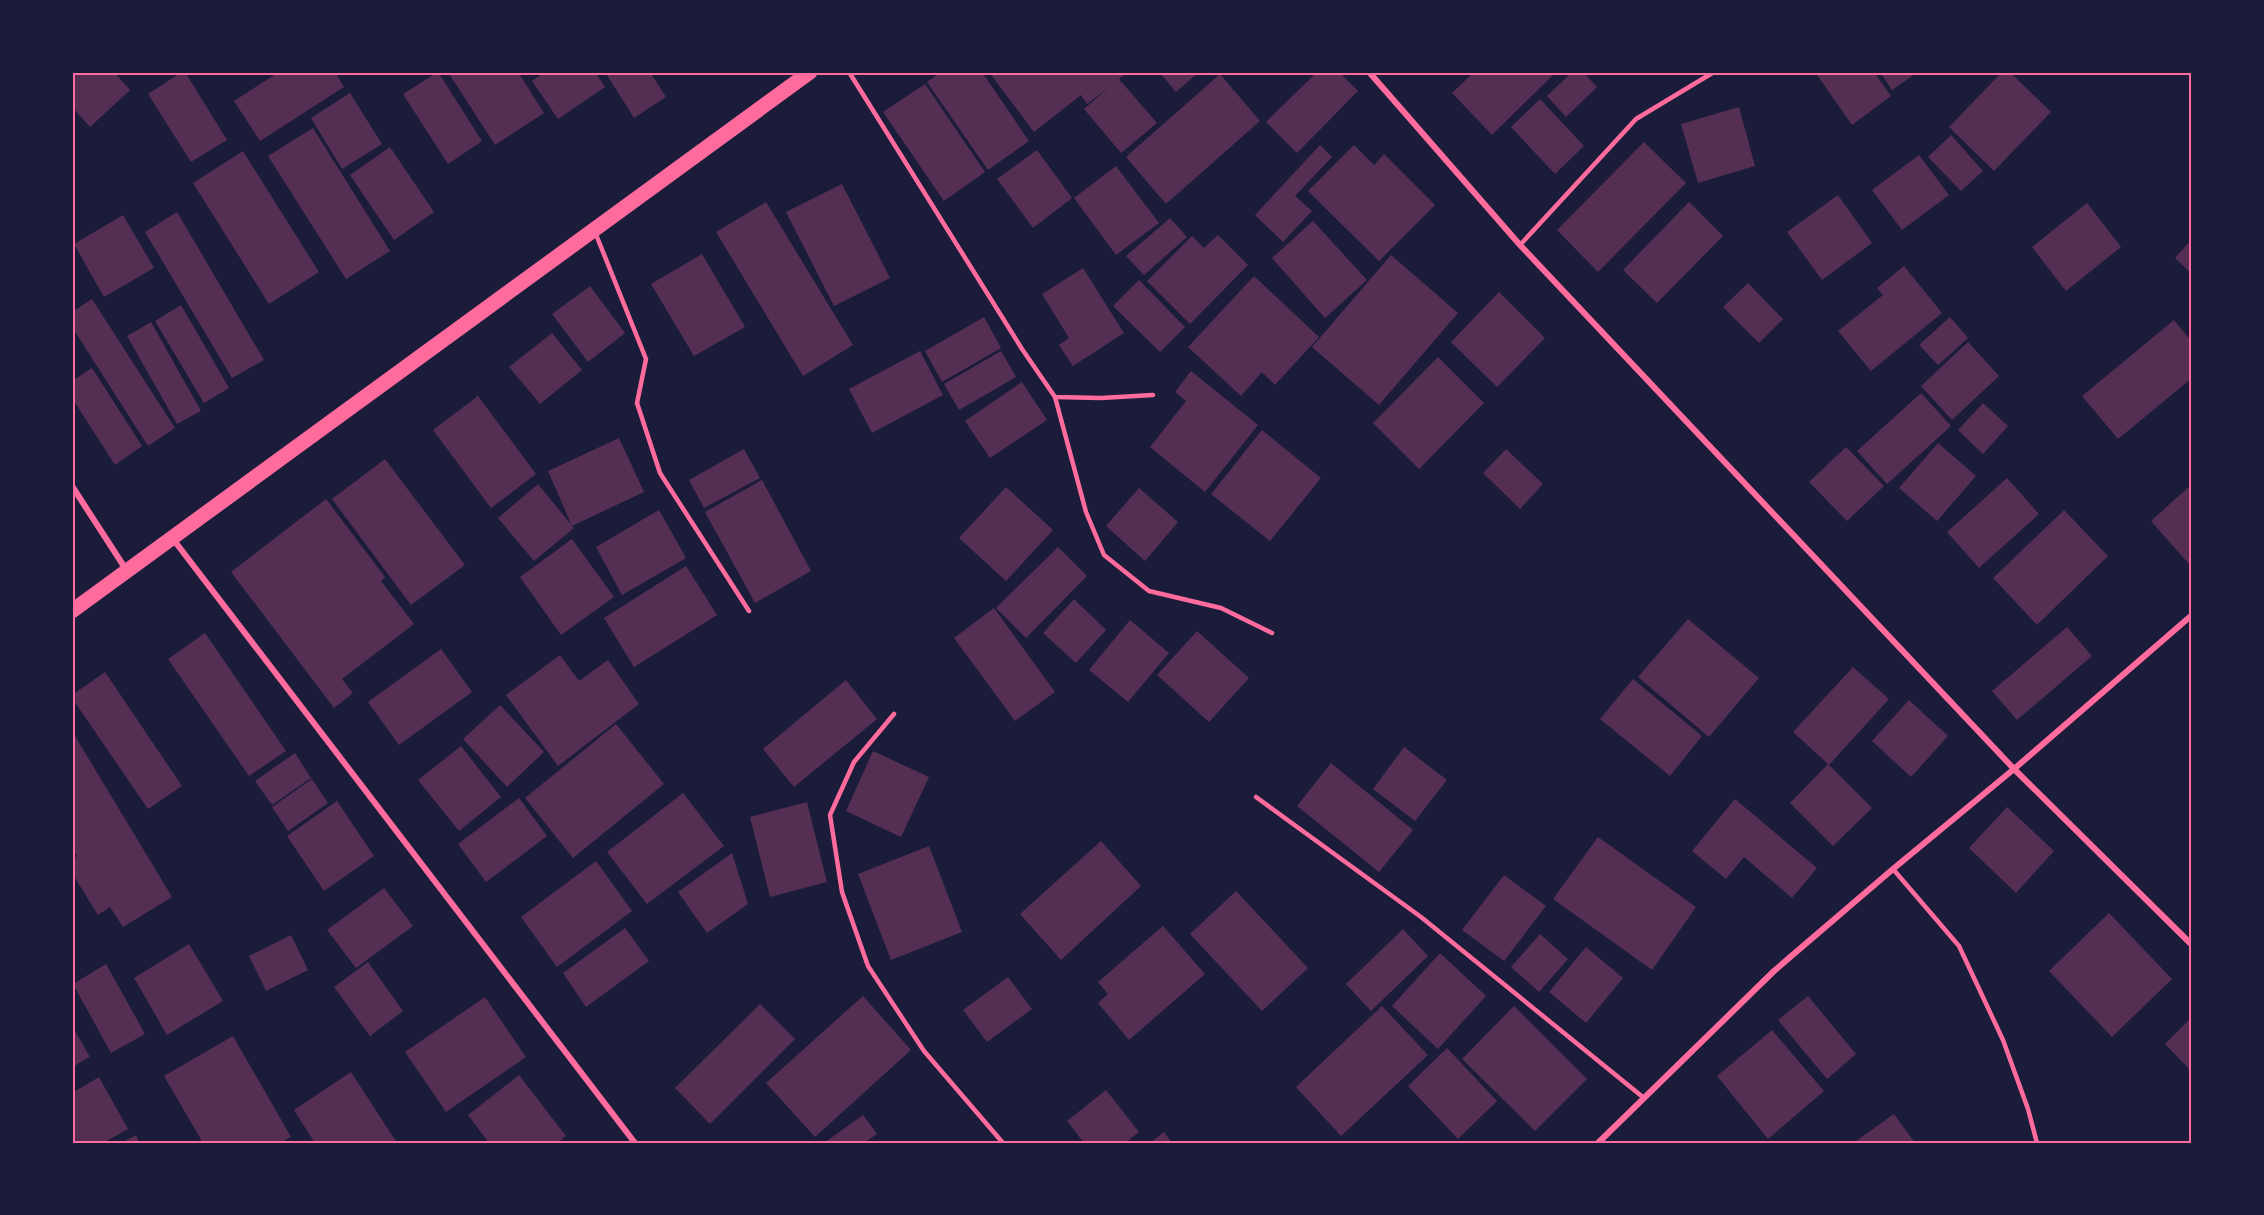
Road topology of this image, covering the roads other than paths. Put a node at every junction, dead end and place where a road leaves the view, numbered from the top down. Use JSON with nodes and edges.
{"nodes":[{"id":1,"x":810,"y":72,"type":"edge"},
{"id":2,"x":849,"y":72,"type":"edge"},
{"id":3,"x":1369,"y":72,"type":"edge"},
{"id":4,"x":1714,"y":72,"type":"edge"},
{"id":5,"x":594,"y":230,"type":"junction"},
{"id":6,"x":1520,"y":245,"type":"junction"},
{"id":7,"x":1153,"y":395,"type":"dead end"},
{"id":8,"x":1055,"y":397,"type":"junction"},
{"id":9,"x":72,"y":486,"type":"edge"},
{"id":10,"x":173,"y":539,"type":"junction"},
{"id":11,"x":128,"y":571,"type":"junction"},
{"id":12,"x":749,"y":611,"type":"dead end"},
{"id":13,"x":72,"y":612,"type":"edge"},
{"id":14,"x":2192,"y":615,"type":"edge"},
{"id":15,"x":1272,"y":633,"type":"dead end"},
{"id":16,"x":894,"y":714,"type":"dead end"},
{"id":17,"x":2014,"y":769,"type":"junction"},
{"id":18,"x":1256,"y":797,"type":"dead end"},
{"id":19,"x":1893,"y":869,"type":"junction"},
{"id":20,"x":2192,"y":945,"type":"edge"},
{"id":21,"x":1644,"y":1098,"type":"junction"},
{"id":22,"x":635,"y":1143,"type":"edge"},
{"id":23,"x":1003,"y":1143,"type":"edge"},
{"id":24,"x":1598,"y":1143,"type":"edge"},
{"id":25,"x":2037,"y":1143,"type":"edge"}],
"edges":[{"from":1,"to":5,"type":"main road"},
{"from":2,"to":8,"type":"lane"},
{"from":3,"to":6,"type":"street"},
{"from":4,"to":6,"type":"lane"},
{"from":5,"to":10,"type":"main road"},
{"from":5,"to":12,"type":"lane"},
{"from":6,"to":17,"type":"street"},
{"from":7,"to":8,"type":"lane"},
{"from":8,"to":15,"type":"lane"},
{"from":9,"to":11,"type":"street"},
{"from":10,"to":11,"type":"main road"},
{"from":10,"to":22,"type":"street"},
{"from":11,"to":13,"type":"main road"},
{"from":14,"to":17,"type":"street"},
{"from":16,"to":23,"type":"lane"},
{"from":17,"to":19,"type":"street"},
{"from":17,"to":20,"type":"street"},
{"from":18,"to":21,"type":"lane"},
{"from":19,"to":21,"type":"street"},
{"from":19,"to":25,"type":"lane"},
{"from":21,"to":24,"type":"street"}]}
